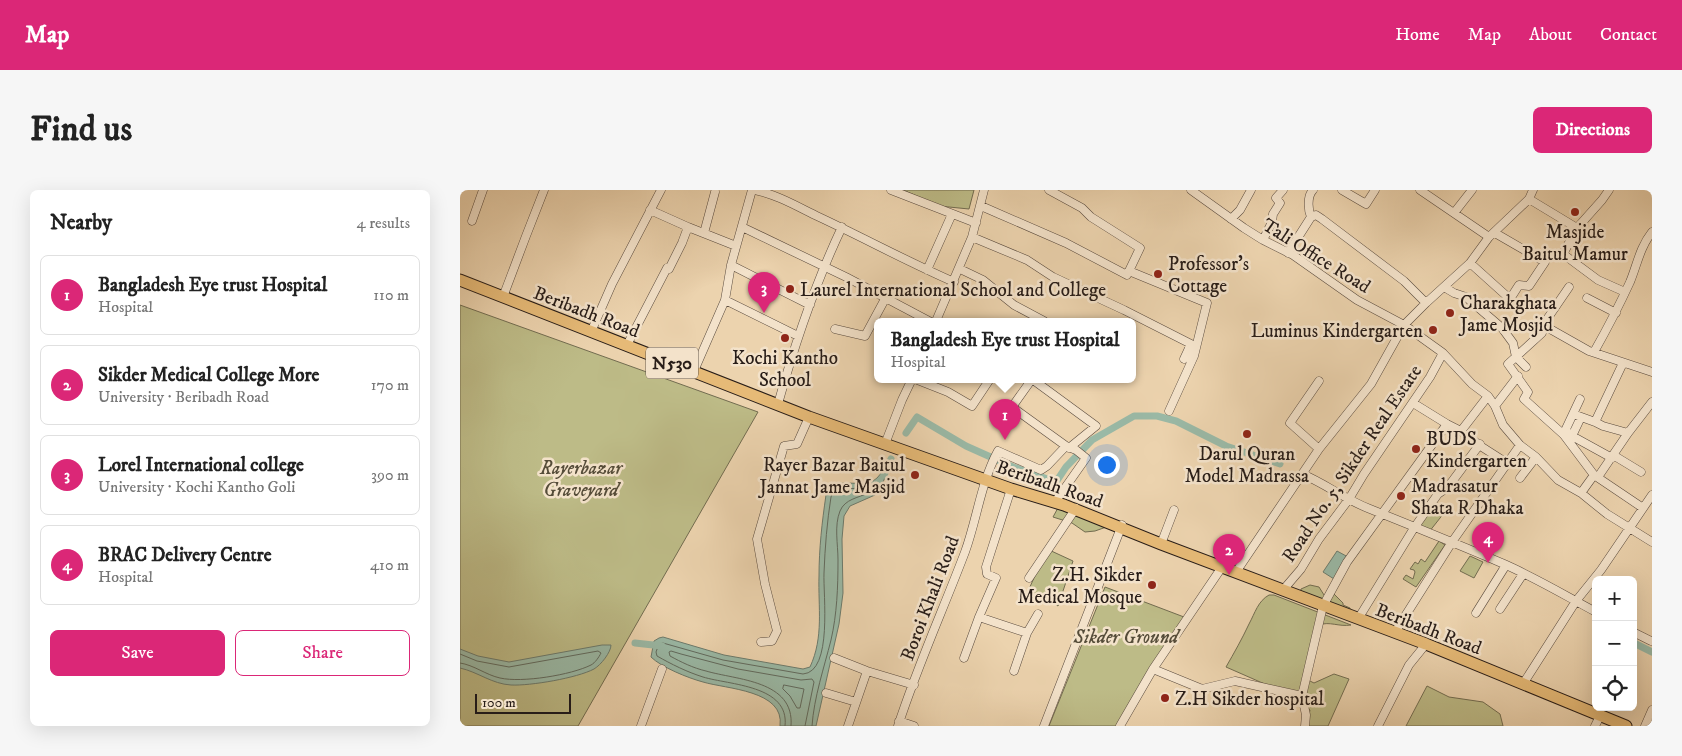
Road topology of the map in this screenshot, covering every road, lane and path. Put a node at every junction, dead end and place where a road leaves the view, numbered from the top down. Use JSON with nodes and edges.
{"nodes":[{"id":1,"x":482,"y":190,"type":"edge"},
{"id":2,"x":544,"y":190,"type":"edge"},
{"id":3,"x":660,"y":190,"type":"edge"},
{"id":4,"x":754,"y":190,"type":"edge"},
{"id":5,"x":891,"y":190,"type":"edge"},
{"id":6,"x":984,"y":190,"type":"edge"},
{"id":7,"x":1049,"y":190,"type":"edge"},
{"id":8,"x":1191,"y":190,"type":"edge"},
{"id":9,"x":1251,"y":190,"type":"edge"},
{"id":10,"x":1283,"y":190,"type":"edge"},
{"id":11,"x":1342,"y":190,"type":"edge"},
{"id":12,"x":1375,"y":190,"type":"edge"},
{"id":13,"x":1420,"y":190,"type":"edge"},
{"id":14,"x":1472,"y":190,"type":"edge"},
{"id":15,"x":1533,"y":190,"type":"edge"},
{"id":16,"x":1609,"y":190,"type":"edge"},
{"id":17,"x":1309,"y":191,"type":"edge"},
{"id":18,"x":715,"y":192,"type":"dead end"},
{"id":19,"x":1201,"y":193,"type":"edge"},
{"id":20,"x":1529,"y":199,"type":"junction"},
{"id":21,"x":981,"y":206,"type":"junction"},
{"id":22,"x":650,"y":210,"type":"junction"},
{"id":23,"x":952,"y":214,"type":"junction"},
{"id":24,"x":1454,"y":214,"type":"junction"},
{"id":25,"x":1312,"y":217,"type":"junction"},
{"id":26,"x":1231,"y":218,"type":"junction"},
{"id":27,"x":472,"y":222,"type":"dead end"},
{"id":28,"x":976,"y":223,"type":"junction"},
{"id":29,"x":688,"y":227,"type":"junction"},
{"id":30,"x":742,"y":227,"type":"junction"},
{"id":31,"x":842,"y":227,"type":"junction"},
{"id":32,"x":1577,"y":228,"type":"junction"},
{"id":33,"x":1652,"y":232,"type":"edge"},
{"id":34,"x":704,"y":234,"type":"junction"},
{"id":35,"x":1492,"y":235,"type":"junction"},
{"id":36,"x":972,"y":237,"type":"junction"},
{"id":37,"x":1263,"y":240,"type":"junction"},
{"id":38,"x":1644,"y":242,"type":"junction"},
{"id":39,"x":736,"y":246,"type":"junction"},
{"id":40,"x":1652,"y":246,"type":"edge"},
{"id":41,"x":1288,"y":253,"type":"junction"},
{"id":42,"x":1470,"y":264,"type":"junction"},
{"id":43,"x":731,"y":265,"type":"junction"},
{"id":44,"x":824,"y":266,"type":"junction"},
{"id":45,"x":960,"y":269,"type":"junction"},
{"id":46,"x":927,"y":270,"type":"junction"},
{"id":47,"x":1129,"y":271,"type":"junction"},
{"id":48,"x":460,"y":280,"type":"edge"},
{"id":49,"x":954,"y":282,"type":"junction"},
{"id":50,"x":1444,"y":287,"type":"junction"},
{"id":51,"x":1569,"y":287,"type":"dead end"},
{"id":52,"x":1625,"y":292,"type":"junction"},
{"id":53,"x":504,"y":297,"type":"junction"},
{"id":54,"x":886,"y":298,"type":"junction"},
{"id":55,"x":1587,"y":298,"type":"dead end"},
{"id":56,"x":726,"y":300,"type":"junction"},
{"id":57,"x":1426,"y":303,"type":"junction"},
{"id":58,"x":810,"y":305,"type":"junction"},
{"id":59,"x":1616,"y":313,"type":"junction"},
{"id":60,"x":875,"y":318,"type":"edge"},
{"id":61,"x":924,"y":318,"type":"edge"},
{"id":62,"x":937,"y":318,"type":"edge"},
{"id":63,"x":1038,"y":318,"type":"edge"},
{"id":64,"x":874,"y":320,"type":"edge"},
{"id":65,"x":1404,"y":325,"type":"junction"},
{"id":66,"x":1543,"y":325,"type":"junction"},
{"id":67,"x":835,"y":329,"type":"dead end"},
{"id":68,"x":591,"y":332,"type":"junction"},
{"id":69,"x":798,"y":336,"type":"junction"},
{"id":70,"x":627,"y":345,"type":"junction"},
{"id":71,"x":1594,"y":352,"type":"junction"},
{"id":72,"x":1443,"y":353,"type":"junction"},
{"id":73,"x":1516,"y":357,"type":"junction"},
{"id":74,"x":1184,"y":359,"type":"dead end"},
{"id":75,"x":1623,"y":363,"type":"junction"},
{"id":76,"x":1526,"y":367,"type":"dead end"},
{"id":77,"x":694,"y":371,"type":"junction"},
{"id":78,"x":1652,"y":372,"type":"edge"},
{"id":79,"x":1518,"y":376,"type":"junction"},
{"id":80,"x":1319,"y":381,"type":"dead end"},
{"id":81,"x":911,"y":383,"type":"edge"},
{"id":82,"x":924,"y":383,"type":"edge"},
{"id":83,"x":987,"y":383,"type":"edge"},
{"id":84,"x":1029,"y":383,"type":"edge"},
{"id":85,"x":1037,"y":383,"type":"edge"},
{"id":86,"x":1488,"y":396,"type":"junction"},
{"id":87,"x":1580,"y":399,"type":"dead end"},
{"id":88,"x":1652,"y":402,"type":"edge"},
{"id":89,"x":1413,"y":403,"type":"junction"},
{"id":90,"x":778,"y":404,"type":"junction"},
{"id":91,"x":1495,"y":406,"type":"junction"},
{"id":92,"x":1169,"y":411,"type":"dead end"},
{"id":93,"x":1649,"y":412,"type":"edge"},
{"id":94,"x":1577,"y":416,"type":"junction"},
{"id":95,"x":809,"y":417,"type":"junction"},
{"id":96,"x":1593,"y":421,"type":"junction"},
{"id":97,"x":1447,"y":424,"type":"junction"},
{"id":98,"x":1461,"y":431,"type":"junction"},
{"id":99,"x":1628,"y":433,"type":"junction"},
{"id":100,"x":1567,"y":434,"type":"junction"},
{"id":101,"x":885,"y":444,"type":"junction"},
{"id":102,"x":1480,"y":444,"type":"junction"},
{"id":103,"x":1520,"y":445,"type":"junction"},
{"id":104,"x":1070,"y":448,"type":"junction"},
{"id":105,"x":1319,"y":449,"type":"junction"},
{"id":106,"x":1612,"y":456,"type":"junction"},
{"id":107,"x":1536,"y":457,"type":"junction"},
{"id":108,"x":1507,"y":463,"type":"junction"},
{"id":109,"x":1641,"y":472,"type":"dead end"},
{"id":110,"x":1302,"y":474,"type":"junction"},
{"id":111,"x":1596,"y":476,"type":"junction"},
{"id":112,"x":1520,"y":478,"type":"dead end"},
{"id":113,"x":986,"y":480,"type":"junction"},
{"id":114,"x":1011,"y":489,"type":"junction"},
{"id":115,"x":1580,"y":493,"type":"junction"},
{"id":116,"x":1652,"y":495,"type":"edge"},
{"id":117,"x":1349,"y":499,"type":"junction"},
{"id":118,"x":1055,"y":502,"type":"junction"},
{"id":119,"x":1644,"y":508,"type":"junction"},
{"id":120,"x":1075,"y":509,"type":"junction"},
{"id":121,"x":1174,"y":510,"type":"dead end"},
{"id":122,"x":1382,"y":513,"type":"junction"},
{"id":123,"x":1652,"y":514,"type":"edge"},
{"id":124,"x":1122,"y":526,"type":"junction"},
{"id":125,"x":1414,"y":528,"type":"junction"},
{"id":126,"x":1630,"y":528,"type":"junction"},
{"id":127,"x":1452,"y":542,"type":"junction"},
{"id":128,"x":1652,"y":542,"type":"edge"},
{"id":129,"x":1161,"y":544,"type":"junction"},
{"id":130,"x":1506,"y":565,"type":"junction"},
{"id":131,"x":1222,"y":567,"type":"junction"},
{"id":132,"x":1236,"y":572,"type":"junction"},
{"id":133,"x":1523,"y":574,"type":"junction"},
{"id":134,"x":1030,"y":578,"type":"dead end"},
{"id":135,"x":1282,"y":590,"type":"junction"},
{"id":136,"x":1576,"y":601,"type":"junction"},
{"id":137,"x":1323,"y":606,"type":"junction"},
{"id":138,"x":1500,"y":609,"type":"dead end"},
{"id":139,"x":1592,"y":610,"type":"edge"},
{"id":140,"x":1476,"y":613,"type":"dead end"},
{"id":141,"x":1038,"y":614,"type":"dead end"},
{"id":142,"x":979,"y":617,"type":"junction"},
{"id":143,"x":1358,"y":619,"type":"junction"},
{"id":144,"x":1395,"y":632,"type":"junction"},
{"id":145,"x":1027,"y":633,"type":"junction"},
{"id":146,"x":1637,"y":634,"type":"edge"},
{"id":147,"x":1651,"y":641,"type":"edge"},
{"id":148,"x":761,"y":642,"type":"dead end"},
{"id":149,"x":1426,"y":644,"type":"junction"},
{"id":150,"x":834,"y":658,"type":"dead end"},
{"id":151,"x":964,"y":658,"type":"dead end"},
{"id":152,"x":662,"y":668,"type":"dead end"},
{"id":153,"x":1152,"y":669,"type":"junction"},
{"id":154,"x":868,"y":671,"type":"junction"},
{"id":155,"x":1014,"y":671,"type":"dead end"},
{"id":156,"x":1523,"y":684,"type":"junction"},
{"id":157,"x":914,"y":685,"type":"junction"},
{"id":158,"x":826,"y":693,"type":"dead end"},
{"id":159,"x":1302,"y":696,"type":"junction"},
{"id":160,"x":856,"y":702,"type":"junction"},
{"id":161,"x":1652,"y":710,"type":"edge"},
{"id":162,"x":1598,"y":721,"type":"edge"},
{"id":163,"x":899,"y":724,"type":"edge"},
{"id":164,"x":641,"y":726,"type":"edge"},
{"id":165,"x":848,"y":726,"type":"edge"},
{"id":166,"x":914,"y":726,"type":"edge"},
{"id":167,"x":1044,"y":726,"type":"edge"},
{"id":168,"x":1120,"y":726,"type":"edge"},
{"id":169,"x":1305,"y":726,"type":"edge"},
{"id":170,"x":1378,"y":726,"type":"edge"},
{"id":171,"x":1626,"y":726,"type":"edge"},
{"id":172,"x":1645,"y":726,"type":"edge"}],
"edges":[{"from":1,"to":27,"type":"street"},
{"from":2,"to":53,"type":"street"},
{"from":3,"to":22,"type":"street"},
{"from":4,"to":30,"type":"street"},
{"from":4,"to":31,"type":"street"},
{"from":5,"to":23,"type":"street"},
{"from":6,"to":21,"type":"street"},
{"from":7,"to":47,"type":"street"},
{"from":8,"to":19,"type":"street","name":"Tali Office Road"},
{"from":9,"to":26,"type":"street"},
{"from":10,"to":37,"type":"street"},
{"from":11,"to":12,"type":"street"},
{"from":13,"to":24,"type":"street"},
{"from":14,"to":24,"type":"street"},
{"from":15,"to":20,"type":"street"},
{"from":16,"to":32,"type":"street"},
{"from":17,"to":25,"type":"street"},
{"from":18,"to":34,"type":"street"},
{"from":19,"to":26,"type":"street","name":"Tali Office Road"},
{"from":20,"to":32,"type":"street"},
{"from":20,"to":35,"type":"street"},
{"from":21,"to":28,"type":"street"},
{"from":21,"to":47,"type":"street"},
{"from":22,"to":29,"type":"street"},
{"from":22,"to":68,"type":"street"},
{"from":23,"to":28,"type":"street"},
{"from":23,"to":46,"type":"street"},
{"from":24,"to":35,"type":"street"},
{"from":25,"to":41,"type":"street"},
{"from":25,"to":57,"type":"street"},
{"from":26,"to":37,"type":"street","name":"Tali Office Road"},
{"from":28,"to":36,"type":"street"},
{"from":29,"to":34,"type":"street"},
{"from":29,"to":70,"type":"street"},
{"from":30,"to":39,"type":"street"},
{"from":30,"to":44,"type":"street"},
{"from":31,"to":44,"type":"street"},
{"from":31,"to":46,"type":"street"},
{"from":32,"to":52,"type":"street"},
{"from":33,"to":38,"type":"street"},
{"from":34,"to":39,"type":"street"},
{"from":35,"to":42,"type":"street"},
{"from":35,"to":42,"type":"street"},
{"from":36,"to":45,"type":"street"},
{"from":36,"to":74,"type":"street"},
{"from":37,"to":41,"type":"street","name":"Tali Office Road"},
{"from":38,"to":40,"type":"street"},
{"from":38,"to":52,"type":"street"},
{"from":39,"to":43,"type":"street"},
{"from":41,"to":65,"type":"street","name":"Tali Office Road"},
{"from":42,"to":50,"type":"street"},
{"from":43,"to":56,"type":"street"},
{"from":43,"to":58,"type":"street"},
{"from":44,"to":54,"type":"street"},
{"from":44,"to":58,"type":"street"},
{"from":45,"to":49,"type":"street"},
{"from":45,"to":63,"type":"street"},
{"from":46,"to":49,"type":"street"},
{"from":47,"to":92,"type":"street"},
{"from":48,"to":53,"type":"highway","name":"Beribadh Road","number":"N530"},
{"from":49,"to":62,"type":"street"},
{"from":50,"to":57,"type":"street"},
{"from":50,"to":73,"type":"street"},
{"from":51,"to":66,"type":"street"},
{"from":52,"to":59,"type":"street"},
{"from":53,"to":68,"type":"highway","name":"Beribadh Road","number":"N530"},
{"from":54,"to":60,"type":"street"},
{"from":54,"to":61,"type":"street"},
{"from":55,"to":59,"type":"street"},
{"from":56,"to":69,"type":"street"},
{"from":56,"to":77,"type":"street"},
{"from":57,"to":65,"type":"street"},
{"from":58,"to":69,"type":"street"},
{"from":59,"to":71,"type":"street"},
{"from":64,"to":67,"type":"street"},
{"from":65,"to":72,"type":"street","name":"Tali Office Road"},
{"from":65,"to":105,"type":"street"},
{"from":66,"to":71,"type":"street"},
{"from":66,"to":73,"type":"street"},
{"from":68,"to":70,"type":"highway","name":"Beribadh Road","number":"N530"},
{"from":69,"to":90,"type":"street"},
{"from":70,"to":77,"type":"highway","name":"Beribadh Road","number":"N530"},
{"from":71,"to":75,"type":"street"},
{"from":72,"to":86,"type":"street","name":"Tali Office Road"},
{"from":72,"to":89,"type":"street","name":"Road No. 5, Sikder Real Estate"},
{"from":73,"to":76,"type":"street"},
{"from":73,"to":79,"type":"street"},
{"from":75,"to":78,"type":"street"},
{"from":75,"to":96,"type":"street"},
{"from":77,"to":90,"type":"highway","name":"Beribadh Road","number":"N530"},
{"from":79,"to":91,"type":"street"},
{"from":79,"to":100,"type":"street"},
{"from":80,"to":105,"type":"street"},
{"from":81,"to":101,"type":"street"},
{"from":82,"to":83,"type":"street"},
{"from":84,"to":104,"type":"street"},
{"from":85,"to":104,"type":"street"},
{"from":86,"to":91,"type":"street","name":"Tali Office Road"},
{"from":86,"to":98,"type":"street"},
{"from":87,"to":94,"type":"street"},
{"from":88,"to":93,"type":"street"},
{"from":89,"to":97,"type":"street"},
{"from":89,"to":117,"type":"street","name":"Road No. 5, Sikder Real Estate"},
{"from":90,"to":95,"type":"highway","name":"Beribadh Road","number":"N530"},
{"from":91,"to":103,"type":"street","name":"Tali Office Road"},
{"from":93,"to":99,"type":"street"},
{"from":94,"to":96,"type":"street"},
{"from":94,"to":100,"type":"street"},
{"from":95,"to":101,"type":"highway","name":"Beribadh Road","number":"N530"},
{"from":95,"to":148,"type":"street"},
{"from":96,"to":99,"type":"street"},
{"from":97,"to":98,"type":"street"},
{"from":97,"to":122,"type":"street"},
{"from":98,"to":102,"type":"street"},
{"from":99,"to":106,"type":"street"},
{"from":100,"to":106,"type":"street"},
{"from":100,"to":111,"type":"street"},
{"from":101,"to":113,"type":"highway","name":"Beribadh Road","number":"N530"},
{"from":102,"to":108,"type":"street"},
{"from":102,"to":125,"type":"street"},
{"from":103,"to":107,"type":"street","name":"Tali Office Road"},
{"from":103,"to":108,"type":"street"},
{"from":104,"to":113,"type":"street","name":"Boroi Khali Road"},
{"from":104,"to":118,"type":"street"},
{"from":105,"to":110,"type":"street"},
{"from":106,"to":109,"type":"street"},
{"from":106,"to":111,"type":"street"},
{"from":107,"to":112,"type":"street"},
{"from":107,"to":115,"type":"street","name":"Tali Office Road"},
{"from":108,"to":127,"type":"street"},
{"from":110,"to":117,"type":"street"},
{"from":110,"to":132,"type":"street"},
{"from":111,"to":115,"type":"street"},
{"from":111,"to":119,"type":"street"},
{"from":113,"to":114,"type":"highway","name":"Beribadh Road","number":"N530"},
{"from":113,"to":157,"type":"street","name":"Boroi Khali Road"},
{"from":114,"to":118,"type":"highway","name":"Beribadh Road","number":"N530"},
{"from":114,"to":142,"type":"street"},
{"from":115,"to":126,"type":"street","name":"Tali Office Road"},
{"from":116,"to":119,"type":"street"},
{"from":117,"to":122,"type":"street"},
{"from":117,"to":135,"type":"street","name":"Road No. 5, Sikder Real Estate"},
{"from":118,"to":120,"type":"highway","name":"Beribadh Road","number":"N530"},
{"from":119,"to":123,"type":"street"},
{"from":119,"to":126,"type":"street"},
{"from":120,"to":124,"type":"highway","name":"Beribadh Road","number":"N530"},
{"from":120,"to":134,"type":"street"},
{"from":121,"to":129,"type":"street"},
{"from":122,"to":125,"type":"street"},
{"from":122,"to":137,"type":"street"},
{"from":124,"to":129,"type":"highway","name":"Beribadh Road","number":"N530"},
{"from":124,"to":167,"type":"street"},
{"from":125,"to":127,"type":"street"},
{"from":125,"to":143,"type":"street"},
{"from":126,"to":128,"type":"street","name":"Tali Office Road"},
{"from":126,"to":136,"type":"street"},
{"from":127,"to":130,"type":"street"},
{"from":127,"to":144,"type":"street"},
{"from":129,"to":131,"type":"highway","name":"Beribadh Road","number":"N530"},
{"from":130,"to":133,"type":"street"},
{"from":130,"to":140,"type":"street"},
{"from":131,"to":132,"type":"highway","name":"Beribadh Road","number":"N530"},
{"from":131,"to":153,"type":"street"},
{"from":132,"to":135,"type":"highway","name":"Beribadh Road","number":"N530"},
{"from":133,"to":136,"type":"street"},
{"from":133,"to":138,"type":"street"},
{"from":135,"to":137,"type":"highway","name":"Beribadh Road","number":"N530"},
{"from":136,"to":139,"type":"street"},
{"from":136,"to":156,"type":"street"},
{"from":137,"to":143,"type":"highway","name":"Beribadh Road","number":"N530"},
{"from":137,"to":159,"type":"street"},
{"from":141,"to":145,"type":"street"},
{"from":142,"to":145,"type":"street"},
{"from":142,"to":151,"type":"street"},
{"from":143,"to":144,"type":"highway","name":"Beribadh Road","number":"N530"},
{"from":144,"to":149,"type":"highway","name":"Beribadh Road","number":"N530"},
{"from":145,"to":155,"type":"street"},
{"from":146,"to":147,"type":"street"},
{"from":149,"to":156,"type":"highway","name":"Beribadh Road","number":"N530"},
{"from":149,"to":170,"type":"street"},
{"from":150,"to":154,"type":"street"},
{"from":152,"to":164,"type":"street"},
{"from":153,"to":159,"type":"street"},
{"from":153,"to":168,"type":"street"},
{"from":154,"to":157,"type":"street"},
{"from":154,"to":160,"type":"street"},
{"from":156,"to":162,"type":"highway","name":"Beribadh Road","number":"N530"},
{"from":157,"to":163,"type":"street","name":"Boroi Khali Road"},
{"from":158,"to":160,"type":"street"},
{"from":159,"to":169,"type":"street"},
{"from":160,"to":165,"type":"street"},
{"from":161,"to":172,"type":"street"},
{"from":162,"to":171,"type":"highway","name":"Beribadh Road","number":"N530"},
{"from":163,"to":166,"type":"street"}]}
